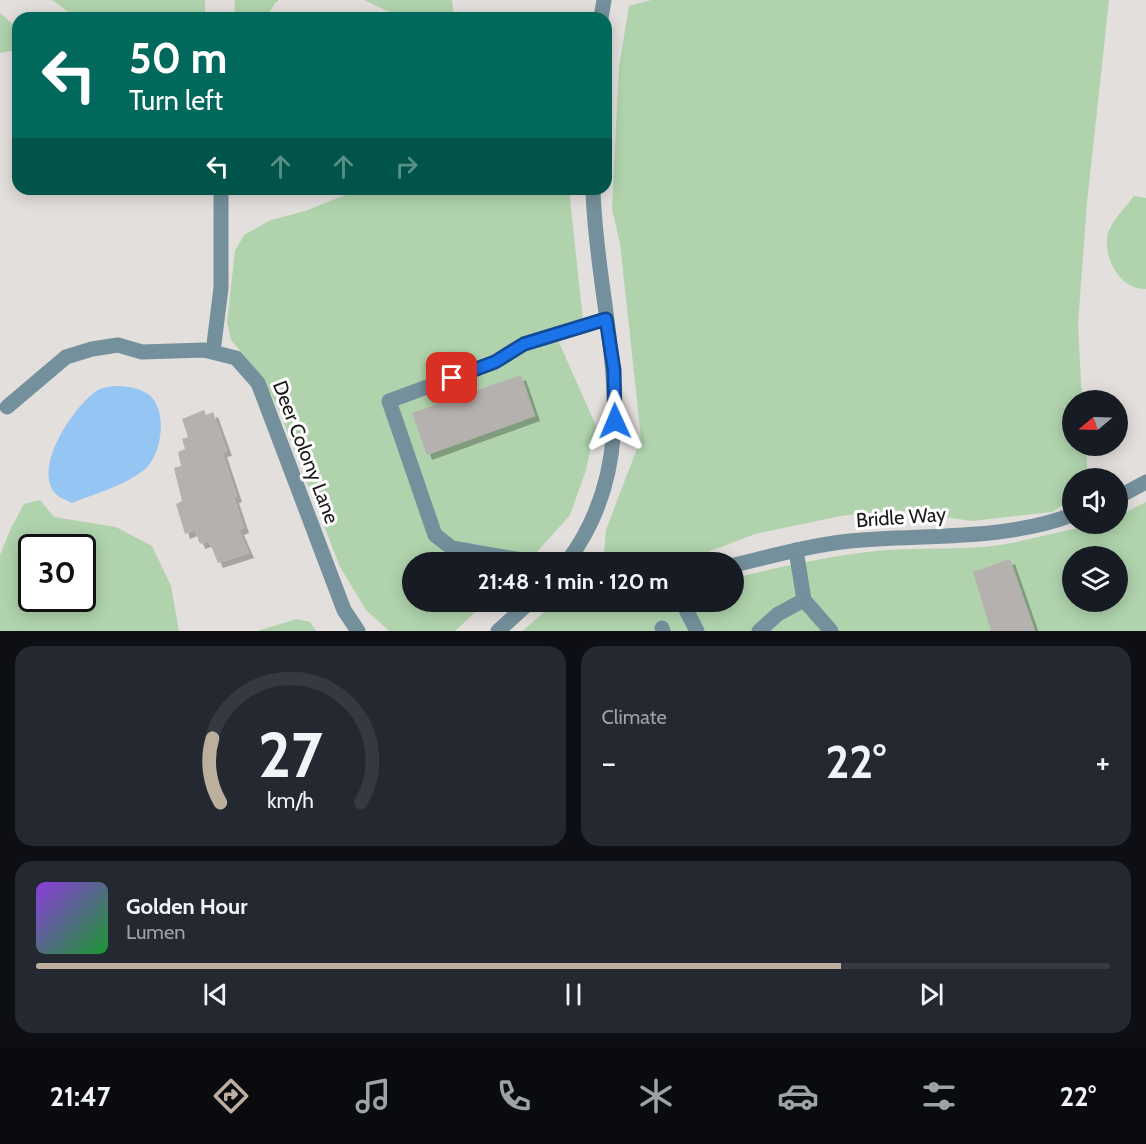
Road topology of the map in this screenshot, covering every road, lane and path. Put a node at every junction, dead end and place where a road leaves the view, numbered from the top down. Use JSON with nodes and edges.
{"nodes":[{"id":1,"x":220,"y":195,"type":"edge"},
{"id":2,"x":593,"y":195,"type":"edge"},
{"id":3,"x":606,"y":319,"type":"junction"},
{"id":4,"x":213,"y":352,"type":"junction"},
{"id":5,"x":7,"y":407,"type":"dead end"},
{"id":6,"x":1146,"y":482,"type":"edge"},
{"id":7,"x":1128,"y":492,"type":"edge"},
{"id":8,"x":1062,"y":518,"type":"edge"},
{"id":9,"x":796,"y":550,"type":"junction"},
{"id":10,"x":475,"y":552,"type":"edge"},
{"id":11,"x":578,"y":552,"type":"edge"},
{"id":12,"x":744,"y":563,"type":"edge"},
{"id":13,"x":804,"y":600,"type":"junction"},
{"id":14,"x":519,"y":612,"type":"edge"},
{"id":15,"x":687,"y":612,"type":"edge"},
{"id":16,"x":358,"y":631,"type":"edge"},
{"id":17,"x":498,"y":631,"type":"edge"},
{"id":18,"x":697,"y":631,"type":"edge"},
{"id":19,"x":759,"y":631,"type":"edge"},
{"id":20,"x":830,"y":631,"type":"edge"}],
"edges":[{"from":1,"to":4,"type":"street"},
{"from":2,"to":3,"type":"street"},
{"from":3,"to":10,"type":"street"},
{"from":3,"to":11,"type":"street"},
{"from":4,"to":5,"type":"street","name":"Deer Colony Lane"},
{"from":4,"to":16,"type":"street","name":"Deer Colony Lane"},
{"from":6,"to":7,"type":"street"},
{"from":8,"to":9,"type":"street","name":"Bridle Way"},
{"from":9,"to":12,"type":"street","name":"Bridle Way"},
{"from":9,"to":13,"type":"street"},
{"from":13,"to":19,"type":"street"},
{"from":13,"to":20,"type":"street"},
{"from":14,"to":17,"type":"street"},
{"from":15,"to":18,"type":"street"}]}
